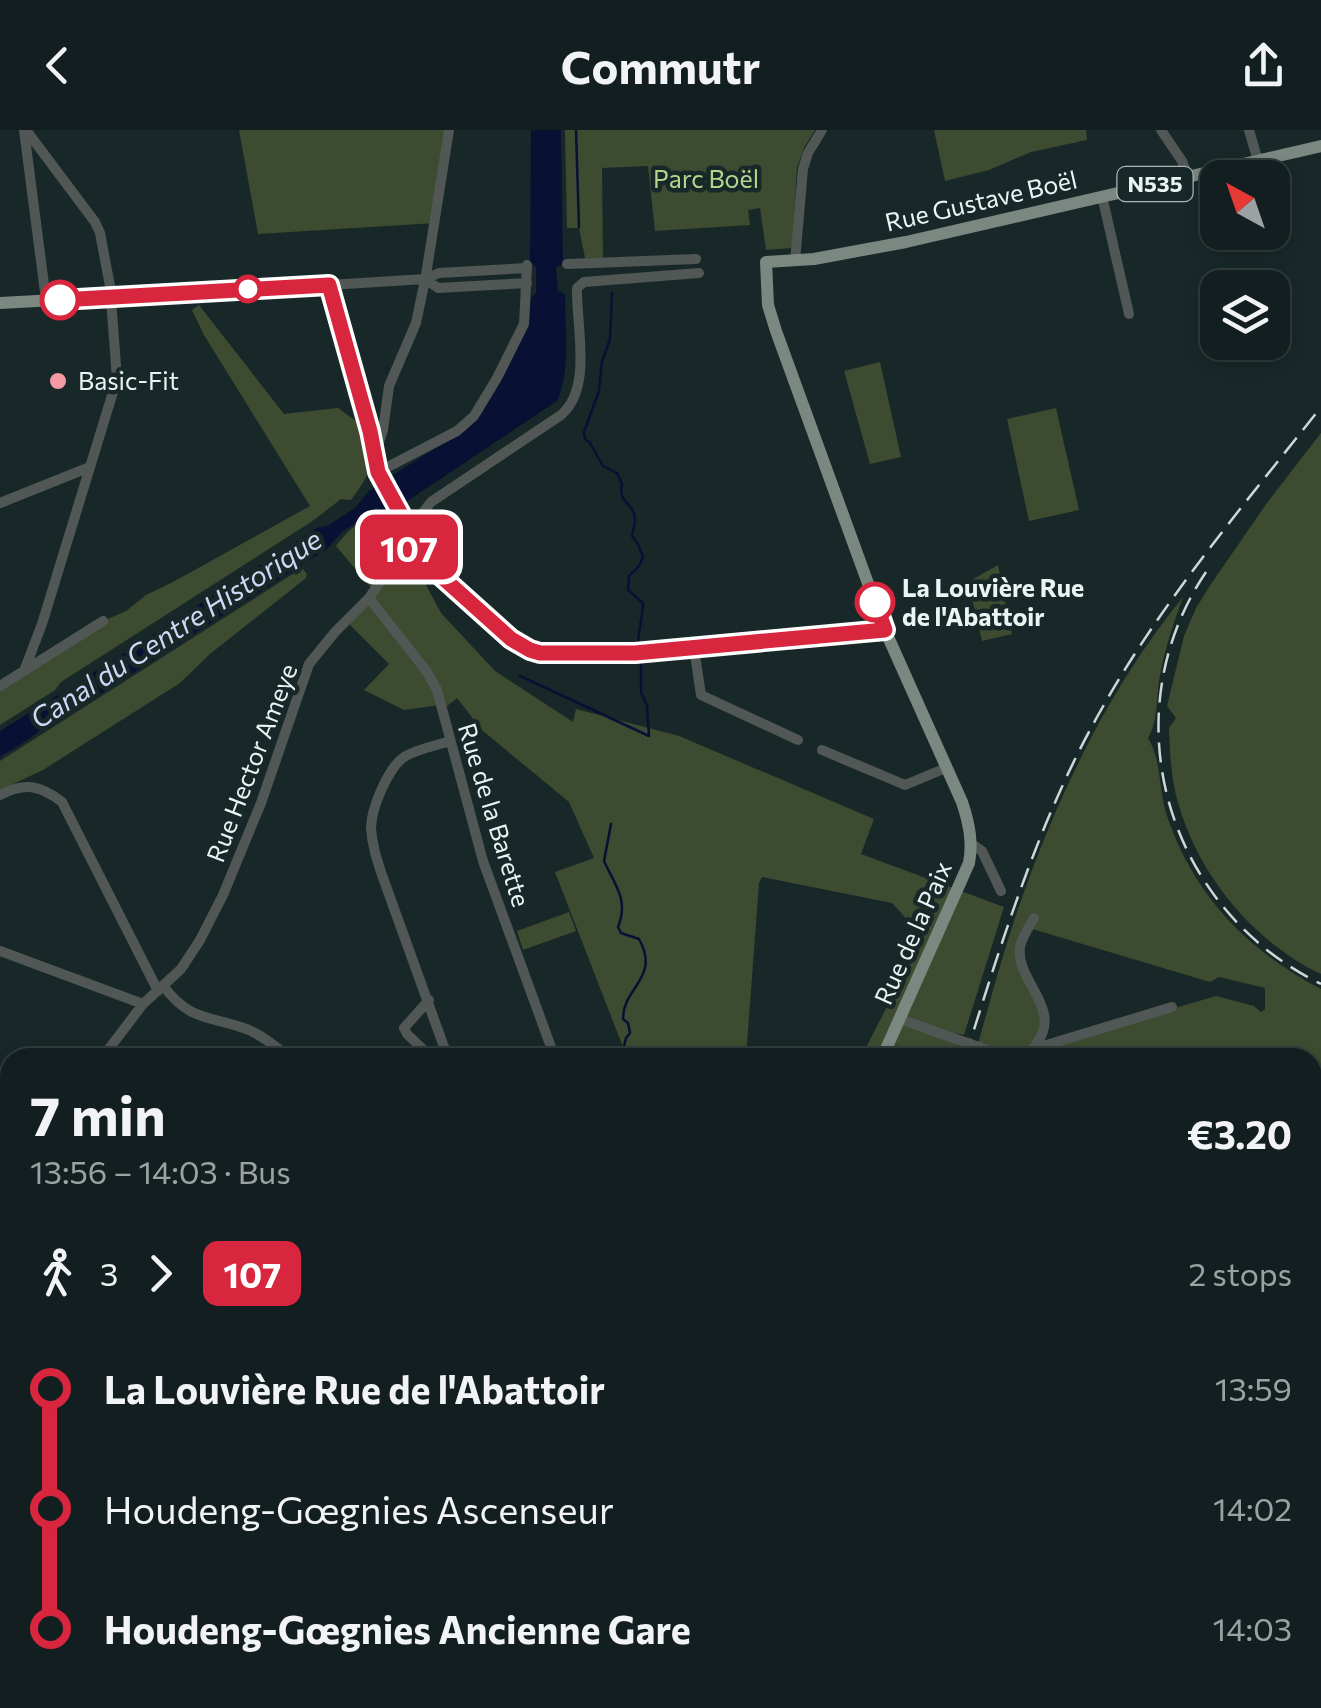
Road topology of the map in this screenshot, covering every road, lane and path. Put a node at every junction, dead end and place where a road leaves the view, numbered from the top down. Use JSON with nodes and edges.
{"nodes":[{"id":1,"x":25,"y":130,"type":"edge"},
{"id":2,"x":449,"y":130,"type":"edge"},
{"id":3,"x":822,"y":130,"type":"edge"},
{"id":4,"x":1161,"y":130,"type":"edge"},
{"id":5,"x":1248,"y":130,"type":"edge"},
{"id":6,"x":1321,"y":146,"type":"edge"},
{"id":7,"x":1258,"y":160,"type":"edge"},
{"id":8,"x":1262,"y":160,"type":"edge"},
{"id":9,"x":1200,"y":174,"type":"edge"},
{"id":10,"x":1188,"y":177,"type":"junction"},
{"id":11,"x":1102,"y":196,"type":"junction"},
{"id":12,"x":696,"y":258,"type":"dead end"},
{"id":13,"x":795,"y":261,"type":"junction"},
{"id":14,"x":766,"y":262,"type":"joint"},
{"id":15,"x":568,"y":264,"type":"dead end"},
{"id":16,"x":699,"y":273,"type":"dead end"},
{"id":17,"x":425,"y":279,"type":"junction"},
{"id":18,"x":527,"y":283,"type":"junction"},
{"id":19,"x":329,"y":285,"type":"junction"},
{"id":20,"x":111,"y":297,"type":"junction"},
{"id":21,"x":46,"y":300,"type":"junction"},
{"id":22,"x":0,"y":303,"type":"edge"},
{"id":23,"x":1129,"y":314,"type":"dead end"},
{"id":24,"x":374,"y":457,"type":"junction"},
{"id":25,"x":90,"y":467,"type":"junction"},
{"id":26,"x":378,"y":472,"type":"junction"},
{"id":27,"x":0,"y":503,"type":"edge"},
{"id":28,"x":403,"y":542,"type":"junction"},
{"id":29,"x":369,"y":598,"type":"junction"},
{"id":30,"x":103,"y":621,"type":"dead end"},
{"id":31,"x":885,"y":630,"type":"junction"},
{"id":32,"x":694,"y":648,"type":"junction"},
{"id":33,"x":24,"y":670,"type":"junction"},
{"id":34,"x":0,"y":686,"type":"edge"},
{"id":35,"x":798,"y":740,"type":"dead end"},
{"id":36,"x":450,"y":741,"type":"junction"},
{"id":37,"x":822,"y":750,"type":"dead end"},
{"id":38,"x":946,"y":768,"type":"junction"},
{"id":39,"x":0,"y":795,"type":"edge"},
{"id":40,"x":972,"y":844,"type":"junction"},
{"id":41,"x":1001,"y":891,"type":"dead end"},
{"id":42,"x":1034,"y":918,"type":"dead end"},
{"id":43,"x":0,"y":952,"type":"edge"},
{"id":44,"x":161,"y":989,"type":"junction"},
{"id":45,"x":429,"y":1000,"type":"junction"},
{"id":46,"x":143,"y":1004,"type":"junction"},
{"id":47,"x":1172,"y":1007,"type":"dead end"},
{"id":48,"x":900,"y":1019,"type":"junction"},
{"id":49,"x":109,"y":1048,"type":"edge"},
{"id":50,"x":278,"y":1048,"type":"edge"},
{"id":51,"x":422,"y":1048,"type":"edge"},
{"id":52,"x":445,"y":1048,"type":"edge"},
{"id":53,"x":552,"y":1048,"type":"edge"},
{"id":54,"x":887,"y":1048,"type":"edge"},
{"id":55,"x":983,"y":1048,"type":"edge"},
{"id":56,"x":1032,"y":1048,"type":"edge"},
{"id":57,"x":1035,"y":1048,"type":"edge"}],
"edges":[{"from":1,"to":20,"type":"street"},
{"from":1,"to":21,"type":"street"},
{"from":2,"to":17,"type":"street"},
{"from":3,"to":13,"type":"street"},
{"from":4,"to":10,"type":"street"},
{"from":5,"to":7,"type":"street"},
{"from":6,"to":8,"type":"main road","name":"Rue Gustave Boël","number":"N535"},
{"from":9,"to":10,"type":"main road","name":"Rue Gustave Boël","number":"N535"},
{"from":10,"to":11,"type":"main road","name":"Rue Gustave Boël","number":"N535"},
{"from":11,"to":13,"type":"main road","name":"Rue Gustave Boël","number":"N535"},
{"from":11,"to":23,"type":"street"},
{"from":12,"to":15,"type":"street"},
{"from":13,"to":14,"type":"main road","name":"Rue Gustave Boël","number":"N535"},
{"from":14,"to":31,"type":"main road","name":"Rue de la Paix"},
{"from":16,"to":28,"type":"street","name":"Rue Hector Ameye"},
{"from":17,"to":18,"type":"street"},
{"from":17,"to":18,"type":"street"},
{"from":17,"to":19,"type":"street"},
{"from":17,"to":24,"type":"street"},
{"from":18,"to":26,"type":"street"},
{"from":19,"to":20,"type":"main road"},
{"from":19,"to":24,"type":"main road"},
{"from":20,"to":21,"type":"main road"},
{"from":20,"to":25,"type":"street"},
{"from":21,"to":22,"type":"main road"},
{"from":24,"to":26,"type":"main road"},
{"from":25,"to":27,"type":"street"},
{"from":25,"to":33,"type":"street"},
{"from":26,"to":28,"type":"main road"},
{"from":28,"to":29,"type":"street","name":"Rue Hector Ameye"},
{"from":28,"to":32,"type":"main road"},
{"from":29,"to":36,"type":"street","name":"Rue de la Barette"},
{"from":29,"to":44,"type":"street","name":"Rue Hector Ameye"},
{"from":30,"to":33,"type":"street"},
{"from":31,"to":32,"type":"main road"},
{"from":31,"to":38,"type":"main road","name":"Rue de la Paix"},
{"from":32,"to":35,"type":"street"},
{"from":33,"to":34,"type":"street"},
{"from":36,"to":45,"type":"street"},
{"from":36,"to":53,"type":"street","name":"Rue de la Barette"},
{"from":37,"to":38,"type":"street"},
{"from":38,"to":40,"type":"main road","name":"Rue de la Paix"},
{"from":39,"to":44,"type":"street"},
{"from":40,"to":41,"type":"street"},
{"from":40,"to":48,"type":"main road","name":"Rue de la Paix"},
{"from":42,"to":56,"type":"street"},
{"from":43,"to":46,"type":"street"},
{"from":44,"to":46,"type":"street","name":"Rue Hector Ameye"},
{"from":44,"to":50,"type":"street"},
{"from":45,"to":51,"type":"street"},
{"from":45,"to":52,"type":"street"},
{"from":46,"to":49,"type":"street","name":"Rue Hector Ameye"},
{"from":47,"to":57,"type":"street"},
{"from":48,"to":54,"type":"main road","name":"Rue de la Paix"},
{"from":48,"to":55,"type":"street","bridge":true}]}
